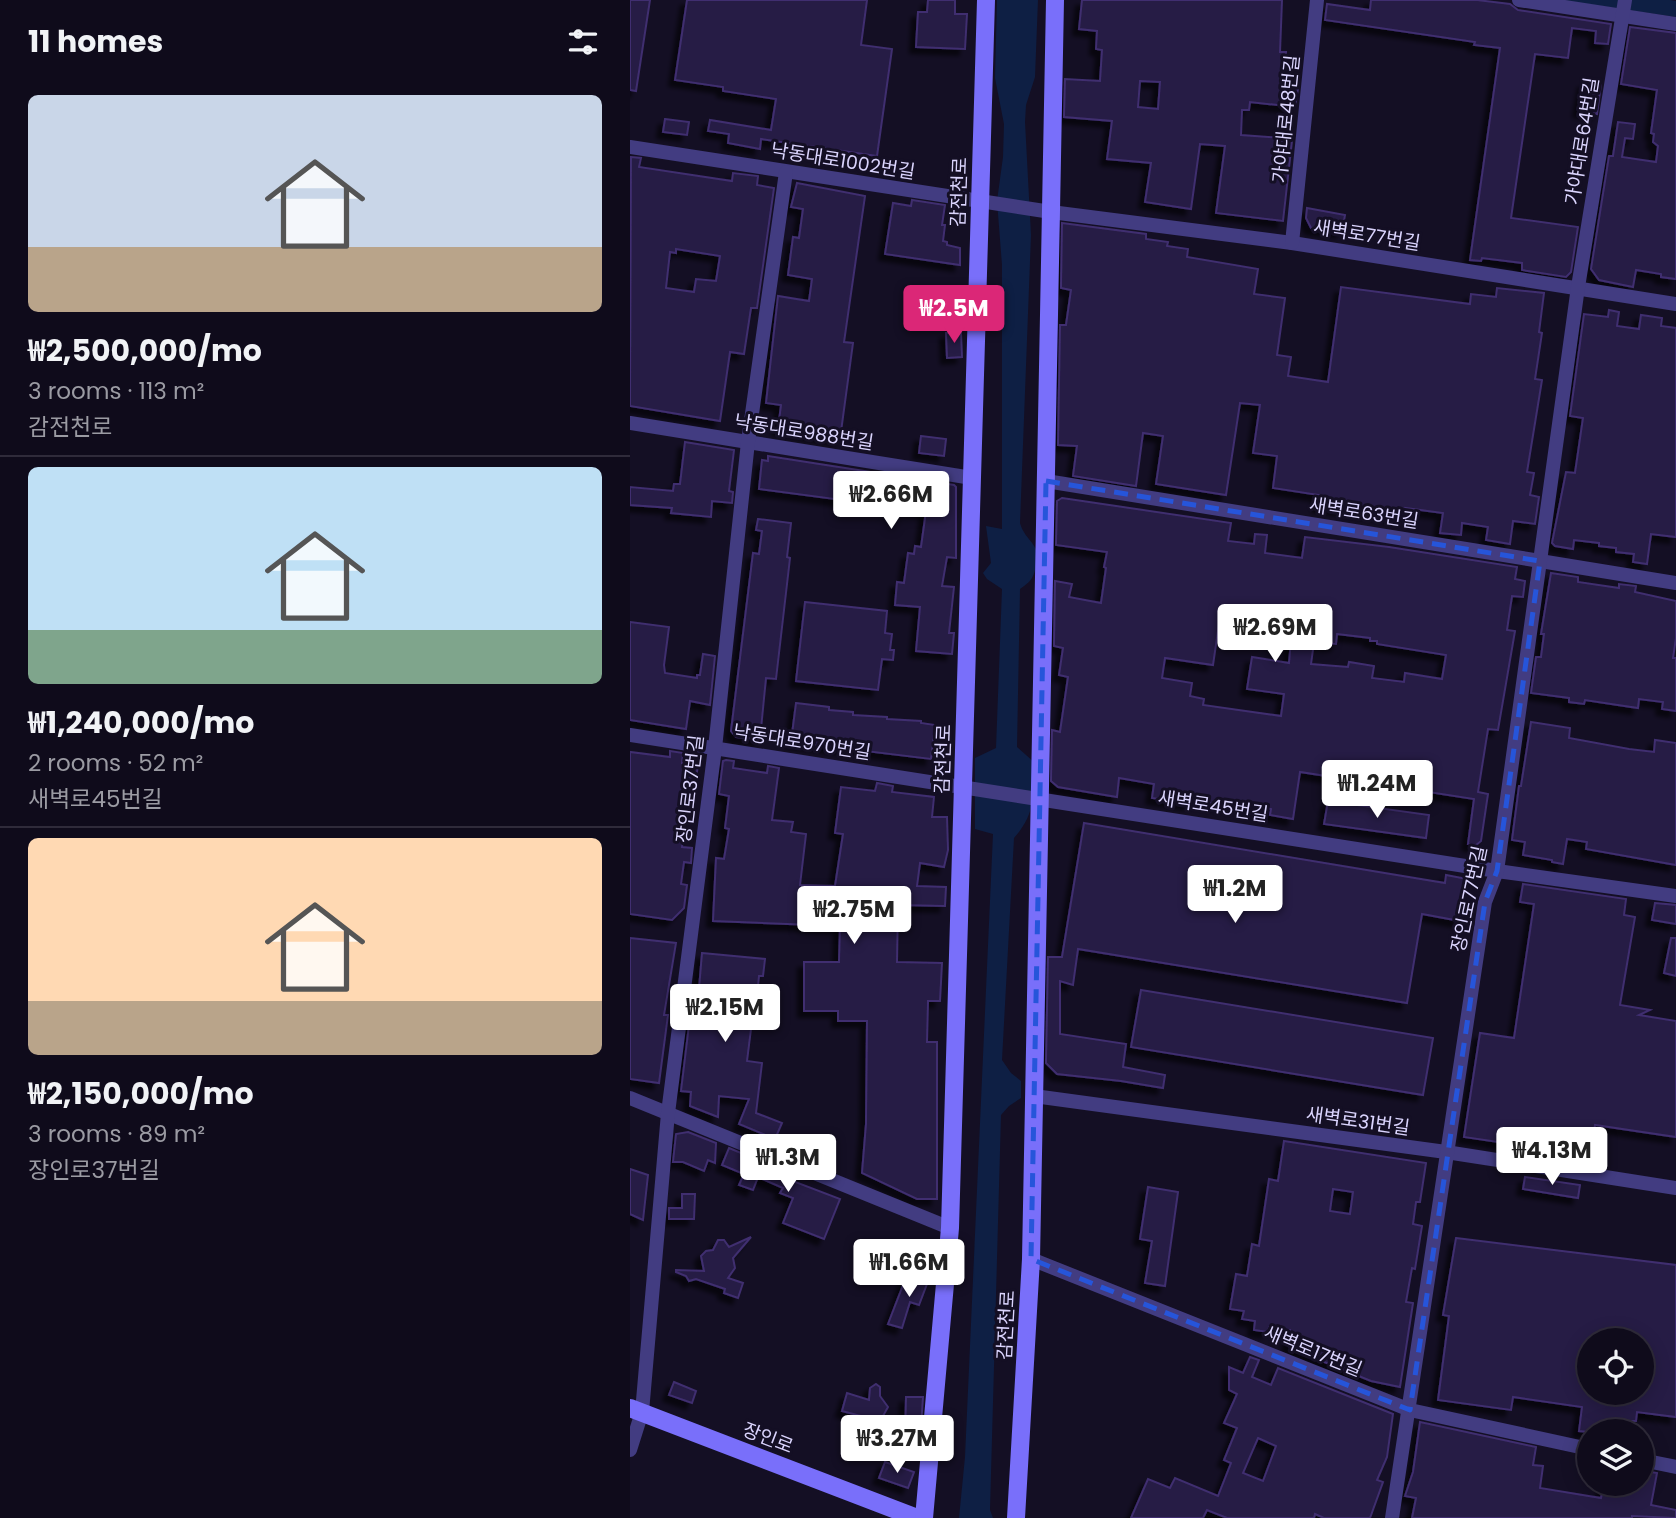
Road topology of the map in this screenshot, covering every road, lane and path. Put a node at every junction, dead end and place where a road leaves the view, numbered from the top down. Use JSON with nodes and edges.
{"nodes":[{"id":1,"x":986,"y":0,"type":"edge"},
{"id":2,"x":1055,"y":0,"type":"edge"},
{"id":3,"x":1317,"y":0,"type":"edge"},
{"id":4,"x":1519,"y":0,"type":"edge"},
{"id":5,"x":1623,"y":10,"type":"edge"},
{"id":6,"x":1676,"y":24,"type":"edge"},
{"id":7,"x":630,"y":147,"type":"edge"},
{"id":8,"x":786,"y":172,"type":"junction"},
{"id":9,"x":982,"y":202,"type":"junction"},
{"id":10,"x":1046,"y":212,"type":"junction"},
{"id":11,"x":1292,"y":243,"type":"junction"},
{"id":12,"x":1578,"y":287,"type":"junction"},
{"id":13,"x":1676,"y":304,"type":"edge"},
{"id":14,"x":630,"y":424,"type":"edge"},
{"id":15,"x":748,"y":442,"type":"junction"},
{"id":16,"x":972,"y":478,"type":"junction"},
{"id":17,"x":1046,"y":481,"type":"junction"},
{"id":18,"x":1540,"y":561,"type":"junction"},
{"id":19,"x":1676,"y":583,"type":"edge"},
{"id":20,"x":630,"y":735,"type":"edge"},
{"id":21,"x":715,"y":748,"type":"junction"},
{"id":22,"x":965,"y":788,"type":"junction"},
{"id":23,"x":1037,"y":798,"type":"junction"},
{"id":24,"x":1497,"y":871,"type":"junction"},
{"id":25,"x":1676,"y":896,"type":"edge"},
{"id":26,"x":1034,"y":1096,"type":"junction"},
{"id":27,"x":630,"y":1098,"type":"edge"},
{"id":28,"x":668,"y":1113,"type":"junction"},
{"id":29,"x":1446,"y":1152,"type":"junction"},
{"id":30,"x":1676,"y":1188,"type":"edge"},
{"id":31,"x":950,"y":1228,"type":"junction"},
{"id":32,"x":1031,"y":1259,"type":"junction"},
{"id":33,"x":636,"y":1410,"type":"edge"},
{"id":34,"x":1410,"y":1410,"type":"junction"},
{"id":35,"x":1577,"y":1446,"type":"edge"},
{"id":36,"x":630,"y":1450,"type":"edge"},
{"id":37,"x":1654,"y":1462,"type":"edge"},
{"id":38,"x":1676,"y":1467,"type":"edge"},
{"id":39,"x":917,"y":1518,"type":"edge"},
{"id":40,"x":924,"y":1518,"type":"edge"},
{"id":41,"x":1016,"y":1518,"type":"edge"},
{"id":42,"x":1392,"y":1518,"type":"edge"}],
"edges":[{"from":1,"to":9,"type":"street","name":"감전천로"},
{"from":2,"to":10,"type":"street","name":"감전천로"},
{"from":3,"to":11,"type":"street","name":"가야대로48번길"},
{"from":4,"to":5,"type":"street"},
{"from":5,"to":6,"type":"street"},
{"from":5,"to":12,"type":"street","name":"가야대로64번길"},
{"from":7,"to":8,"type":"street","name":"낙동대로1002번길"},
{"from":8,"to":9,"type":"street","name":"낙동대로1002번길"},
{"from":8,"to":15,"type":"street","name":"장인로37번길"},
{"from":9,"to":10,"type":"street","name":"낙동대로1002번길"},
{"from":9,"to":16,"type":"street","name":"감전천로"},
{"from":10,"to":11,"type":"street","name":"새벽로77번길"},
{"from":10,"to":17,"type":"street","name":"감전천로"},
{"from":11,"to":12,"type":"street","name":"새벽로77번길"},
{"from":12,"to":13,"type":"street","name":"새벽로77번길"},
{"from":12,"to":18,"type":"street","name":"장인로77번길"},
{"from":14,"to":15,"type":"street","name":"낙동대로988번길"},
{"from":15,"to":16,"type":"street","name":"낙동대로988번길"},
{"from":15,"to":21,"type":"street","name":"장인로37번길"},
{"from":16,"to":22,"type":"street","name":"감전천로"},
{"from":17,"to":18,"type":"street","name":"새벽로63번길"},
{"from":17,"to":23,"type":"street","name":"감전천로"},
{"from":18,"to":19,"type":"street","name":"새벽로63번길"},
{"from":18,"to":24,"type":"street","name":"장인로77번길"},
{"from":20,"to":21,"type":"street","name":"낙동대로970번길"},
{"from":21,"to":22,"type":"street","name":"낙동대로970번길"},
{"from":21,"to":28,"type":"street","name":"장인로37번길"},
{"from":22,"to":23,"type":"street","name":"낙동대로970번길"},
{"from":22,"to":31,"type":"street","name":"감전천로"},
{"from":23,"to":24,"type":"street","name":"새벽로45번길"},
{"from":23,"to":26,"type":"street","name":"감전천로"},
{"from":24,"to":25,"type":"street","name":"새벽로45번길"},
{"from":24,"to":29,"type":"street","name":"장인로77번길"},
{"from":26,"to":29,"type":"street","name":"새벽로31번길"},
{"from":26,"to":32,"type":"street","name":"감전천로"},
{"from":27,"to":28,"type":"street"},
{"from":28,"to":31,"type":"street"},
{"from":28,"to":33,"type":"street","name":"장인로37번길"},
{"from":29,"to":30,"type":"street","name":"새벽로31번길"},
{"from":29,"to":34,"type":"street","name":"장인로77번길"},
{"from":31,"to":40,"type":"street","name":"감전천로"},
{"from":32,"to":34,"type":"street","name":"새벽로17번길"},
{"from":32,"to":41,"type":"street","name":"감전천로"},
{"from":33,"to":36,"type":"street"},
{"from":33,"to":39,"type":"street","name":"장인로"},
{"from":34,"to":35,"type":"street","name":"새벽로17번길"},
{"from":34,"to":42,"type":"street","name":"장인로77번길"},
{"from":37,"to":38,"type":"street"}]}
